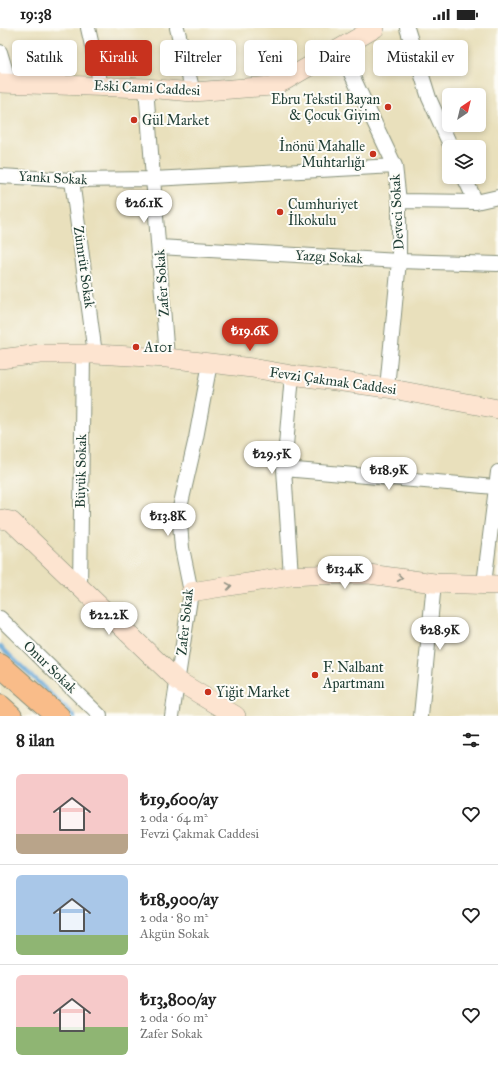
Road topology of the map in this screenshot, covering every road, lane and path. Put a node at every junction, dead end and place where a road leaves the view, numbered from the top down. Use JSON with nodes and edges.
{"nodes":[{"id":1,"x":88,"y":28,"type":"edge"},
{"id":2,"x":177,"y":28,"type":"edge"},
{"id":3,"x":375,"y":28,"type":"edge"},
{"id":4,"x":407,"y":28,"type":"edge"},
{"id":5,"x":353,"y":40,"type":"edge"},
{"id":6,"x":0,"y":52,"type":"edge"},
{"id":7,"x":305,"y":68,"type":"edge"},
{"id":8,"x":352,"y":76,"type":"edge"},
{"id":9,"x":4,"y":82,"type":"edge"},
{"id":10,"x":101,"y":86,"type":"junction"},
{"id":11,"x":146,"y":88,"type":"junction"},
{"id":12,"x":192,"y":92,"type":"junction"},
{"id":13,"x":448,"y":140,"type":"edge"},
{"id":14,"x":395,"y":166,"type":"junction"},
{"id":15,"x":0,"y":176,"type":"edge"},
{"id":16,"x":153,"y":179,"type":"junction"},
{"id":17,"x":72,"y":180,"type":"junction"},
{"id":18,"x":467,"y":184,"type":"edge"},
{"id":19,"x":498,"y":198,"type":"edge"},
{"id":20,"x":399,"y":201,"type":"junction"},
{"id":21,"x":476,"y":202,"type":"junction"},
{"id":22,"x":159,"y":247,"type":"junction"},
{"id":23,"x":399,"y":261,"type":"junction"},
{"id":24,"x":498,"y":264,"type":"edge"},
{"id":25,"x":89,"y":354,"type":"junction"},
{"id":26,"x":167,"y":358,"type":"junction"},
{"id":27,"x":0,"y":359,"type":"edge"},
{"id":28,"x":210,"y":363,"type":"junction"},
{"id":29,"x":292,"y":375,"type":"junction"},
{"id":30,"x":387,"y":388,"type":"junction"},
{"id":31,"x":498,"y":409,"type":"edge"},
{"id":32,"x":284,"y":469,"type":"junction"},
{"id":33,"x":498,"y":472,"type":"edge"},
{"id":34,"x":495,"y":487,"type":"junction"},
{"id":35,"x":0,"y":519,"type":"edge"},
{"id":36,"x":291,"y":576,"type":"junction"},
{"id":37,"x":434,"y":583,"type":"junction"},
{"id":38,"x":491,"y":584,"type":"edge"},
{"id":39,"x":80,"y":588,"type":"junction"},
{"id":40,"x":191,"y":592,"type":"junction"},
{"id":41,"x":0,"y":618,"type":"edge"},
{"id":42,"x":0,"y":666,"type":"edge"},
{"id":43,"x":0,"y":677,"type":"edge"},
{"id":44,"x":178,"y":681,"type":"junction"},
{"id":45,"x":0,"y":706,"type":"edge"},
{"id":46,"x":11,"y":716,"type":"edge"},
{"id":47,"x":38,"y":716,"type":"edge"},
{"id":48,"x":58,"y":716,"type":"edge"},
{"id":49,"x":100,"y":716,"type":"edge"},
{"id":50,"x":172,"y":716,"type":"edge"},
{"id":51,"x":236,"y":716,"type":"edge"},
{"id":52,"x":421,"y":716,"type":"edge"}],
"edges":[{"from":1,"to":10,"type":"street"},
{"from":2,"to":12,"type":"street"},
{"from":3,"to":5,"type":"street","name":"Eski Cami Caddesi"},
{"from":4,"to":13,"type":"street"},
{"from":6,"to":9,"type":"street"},
{"from":7,"to":12,"type":"street","name":"Eski Cami Caddesi"},
{"from":8,"to":14,"type":"street","name":"Deveci Sokak"},
{"from":9,"to":10,"type":"street","name":"Eski Cami Caddesi"},
{"from":10,"to":11,"type":"street","name":"Eski Cami Caddesi"},
{"from":11,"to":12,"type":"street","name":"Eski Cami Caddesi"},
{"from":11,"to":16,"type":"street","name":"Zafer Sokak"},
{"from":14,"to":16,"type":"street","name":"Yankı Sokak"},
{"from":14,"to":20,"type":"street","name":"Deveci Sokak"},
{"from":15,"to":17,"type":"street","name":"Yankı Sokak"},
{"from":16,"to":17,"type":"street","name":"Yankı Sokak"},
{"from":16,"to":22,"type":"street","name":"Zafer Sokak"},
{"from":17,"to":25,"type":"street","name":"Zümrüt Sokak"},
{"from":18,"to":21,"type":"street"},
{"from":19,"to":21,"type":"street"},
{"from":20,"to":21,"type":"street"},
{"from":20,"to":23,"type":"street","name":"Deveci Sokak"},
{"from":22,"to":23,"type":"street","name":"Yazgı Sokak"},
{"from":22,"to":26,"type":"street","name":"Zafer Sokak"},
{"from":23,"to":24,"type":"street","name":"Yazgı Sokak"},
{"from":23,"to":30,"type":"street","name":"Deveci Sokak"},
{"from":25,"to":26,"type":"street","name":"Fevzi Çakmak Caddesi"},
{"from":25,"to":27,"type":"street","name":"Fevzi Çakmak Caddesi"},
{"from":25,"to":39,"type":"street","name":"Büyük Sokak"},
{"from":26,"to":28,"type":"street","name":"Fevzi Çakmak Caddesi"},
{"from":28,"to":29,"type":"street","name":"Fevzi Çakmak Caddesi"},
{"from":28,"to":40,"type":"street","name":"Zafer Sokak"},
{"from":29,"to":30,"type":"street","name":"Fevzi Çakmak Caddesi"},
{"from":29,"to":32,"type":"street"},
{"from":30,"to":31,"type":"street","name":"Fevzi Çakmak Caddesi"},
{"from":32,"to":34,"type":"street"},
{"from":32,"to":36,"type":"street"},
{"from":33,"to":34,"type":"street"},
{"from":34,"to":38,"type":"street"},
{"from":35,"to":39,"type":"street"},
{"from":36,"to":37,"type":"street","one_way":true},
{"from":40,"to":36,"type":"street","one_way":true},
{"from":37,"to":38,"type":"street"},
{"from":37,"to":52,"type":"street"},
{"from":39,"to":44,"type":"street"},
{"from":40,"to":44,"type":"street","name":"Zafer Sokak"},
{"from":41,"to":49,"type":"street","name":"Onur Sokak"},
{"from":42,"to":48,"type":"highway"},
{"from":43,"to":47,"type":"highway"},
{"from":44,"to":50,"type":"street","name":"Zafer Sokak"},
{"from":44,"to":51,"type":"street"},
{"from":45,"to":46,"type":"highway"}]}
